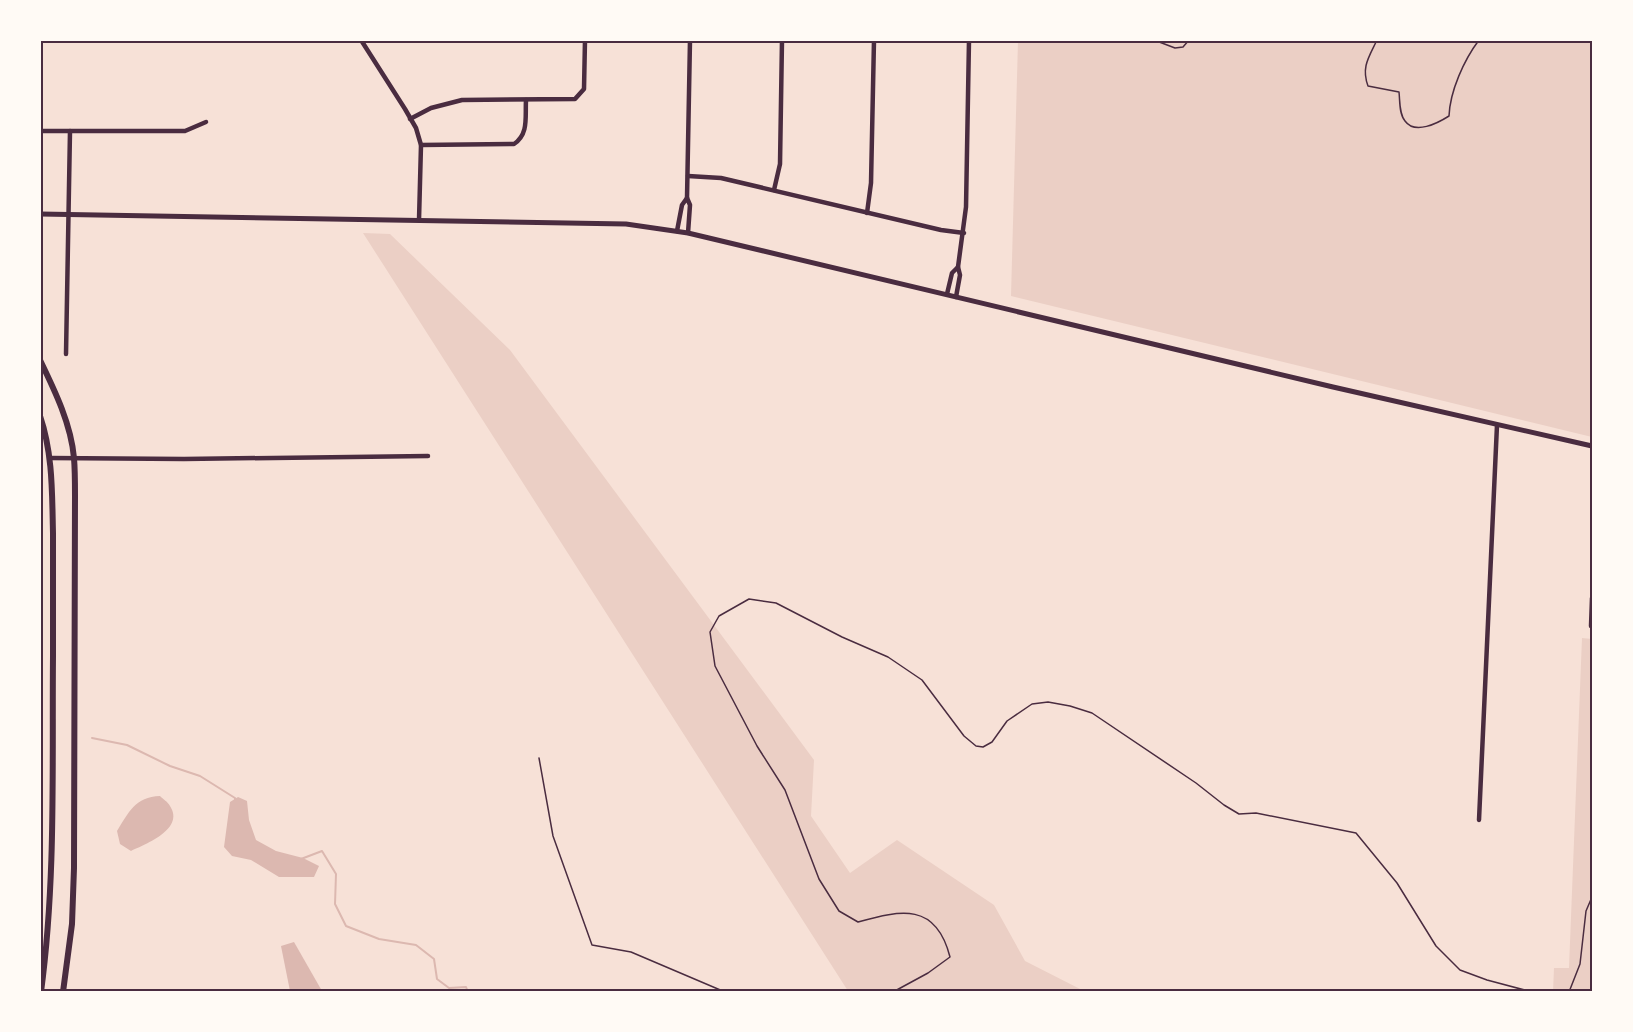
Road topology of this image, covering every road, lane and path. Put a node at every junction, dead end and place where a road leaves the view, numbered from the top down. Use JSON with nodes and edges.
{"nodes":[{"id":1,"x":361,"y":40,"type":"edge"},
{"id":2,"x":585,"y":40,"type":"edge"},
{"id":3,"x":690,"y":40,"type":"edge"},
{"id":4,"x":782,"y":40,"type":"edge"},
{"id":5,"x":874,"y":40,"type":"edge"},
{"id":6,"x":969,"y":40,"type":"edge"},
{"id":7,"x":1154,"y":40,"type":"edge"},
{"id":8,"x":1189,"y":40,"type":"edge"},
{"id":9,"x":1377,"y":40,"type":"edge"},
{"id":10,"x":1479,"y":40,"type":"edge"},
{"id":11,"x":526,"y":100,"type":"junction"},
{"id":12,"x":410,"y":119,"type":"junction"},
{"id":13,"x":206,"y":122,"type":"dead end"},
{"id":14,"x":40,"y":131,"type":"edge"},
{"id":15,"x":70,"y":131,"type":"junction"},
{"id":16,"x":421,"y":145,"type":"junction"},
{"id":17,"x":688,"y":176,"type":"junction"},
{"id":18,"x":774,"y":190,"type":"junction"},
{"id":19,"x":687,"y":198,"type":"junction"},
{"id":20,"x":867,"y":213,"type":"junction"},
{"id":21,"x":40,"y":214,"type":"edge"},
{"id":22,"x":69,"y":214,"type":"junction"},
{"id":23,"x":419,"y":220,"type":"junction"},
{"id":24,"x":677,"y":231,"type":"junction"},
{"id":25,"x":688,"y":233,"type":"junction"},
{"id":26,"x":964,"y":233,"type":"junction"},
{"id":27,"x":958,"y":267,"type":"junction"},
{"id":28,"x":947,"y":294,"type":"junction"},
{"id":29,"x":956,"y":297,"type":"junction"},
{"id":30,"x":66,"y":354,"type":"dead end"},
{"id":31,"x":40,"y":360,"type":"edge"},
{"id":32,"x":40,"y":416,"type":"edge"},
{"id":33,"x":1497,"y":425,"type":"junction"},
{"id":34,"x":1593,"y":446,"type":"edge"},
{"id":35,"x":428,"y":456,"type":"dead end"},
{"id":36,"x":50,"y":458,"type":"junction"},
{"id":37,"x":74,"y":458,"type":"junction"},
{"id":38,"x":1593,"y":598,"type":"edge"},
{"id":39,"x":1591,"y":626,"type":"edge"},
{"id":40,"x":539,"y":758,"type":"dead end"},
{"id":41,"x":1479,"y":820,"type":"dead end"},
{"id":42,"x":1593,"y":897,"type":"edge"},
{"id":43,"x":41,"y":992,"type":"edge"},
{"id":44,"x":63,"y":992,"type":"edge"},
{"id":45,"x":725,"y":992,"type":"edge"},
{"id":46,"x":892,"y":992,"type":"edge"},
{"id":47,"x":1532,"y":992,"type":"edge"},
{"id":48,"x":1569,"y":992,"type":"edge"}],
"edges":[{"from":1,"to":12,"type":"street"},
{"from":2,"to":11,"type":"street"},
{"from":3,"to":17,"type":"street"},
{"from":4,"to":18,"type":"street"},
{"from":5,"to":20,"type":"street"},
{"from":6,"to":26,"type":"street"},
{"from":7,"to":8,"type":"path"},
{"from":9,"to":10,"type":"path"},
{"from":11,"to":12,"type":"street"},
{"from":11,"to":16,"type":"street"},
{"from":12,"to":16,"type":"street"},
{"from":13,"to":15,"type":"street"},
{"from":14,"to":15,"type":"street"},
{"from":15,"to":22,"type":"street"},
{"from":16,"to":23,"type":"street"},
{"from":17,"to":18,"type":"street"},
{"from":17,"to":19,"type":"street"},
{"from":18,"to":20,"type":"street"},
{"from":19,"to":24,"type":"street"},
{"from":19,"to":25,"type":"street"},
{"from":20,"to":26,"type":"street"},
{"from":21,"to":22,"type":"street"},
{"from":22,"to":23,"type":"street"},
{"from":22,"to":30,"type":"street"},
{"from":23,"to":24,"type":"street"},
{"from":24,"to":25,"type":"street"},
{"from":25,"to":28,"type":"street"},
{"from":26,"to":27,"type":"street"},
{"from":27,"to":28,"type":"street"},
{"from":27,"to":29,"type":"street"},
{"from":28,"to":29,"type":"street"},
{"from":29,"to":33,"type":"street"},
{"from":31,"to":37,"type":"main road"},
{"from":32,"to":36,"type":"main road"},
{"from":33,"to":34,"type":"street"},
{"from":33,"to":41,"type":"street"},
{"from":35,"to":37,"type":"street"},
{"from":36,"to":37,"type":"street"},
{"from":36,"to":43,"type":"main road"},
{"from":37,"to":44,"type":"main road"},
{"from":38,"to":39,"type":"street"},
{"from":40,"to":45,"type":"path"},
{"from":42,"to":48,"type":"path"},
{"from":46,"to":47,"type":"path"}]}
